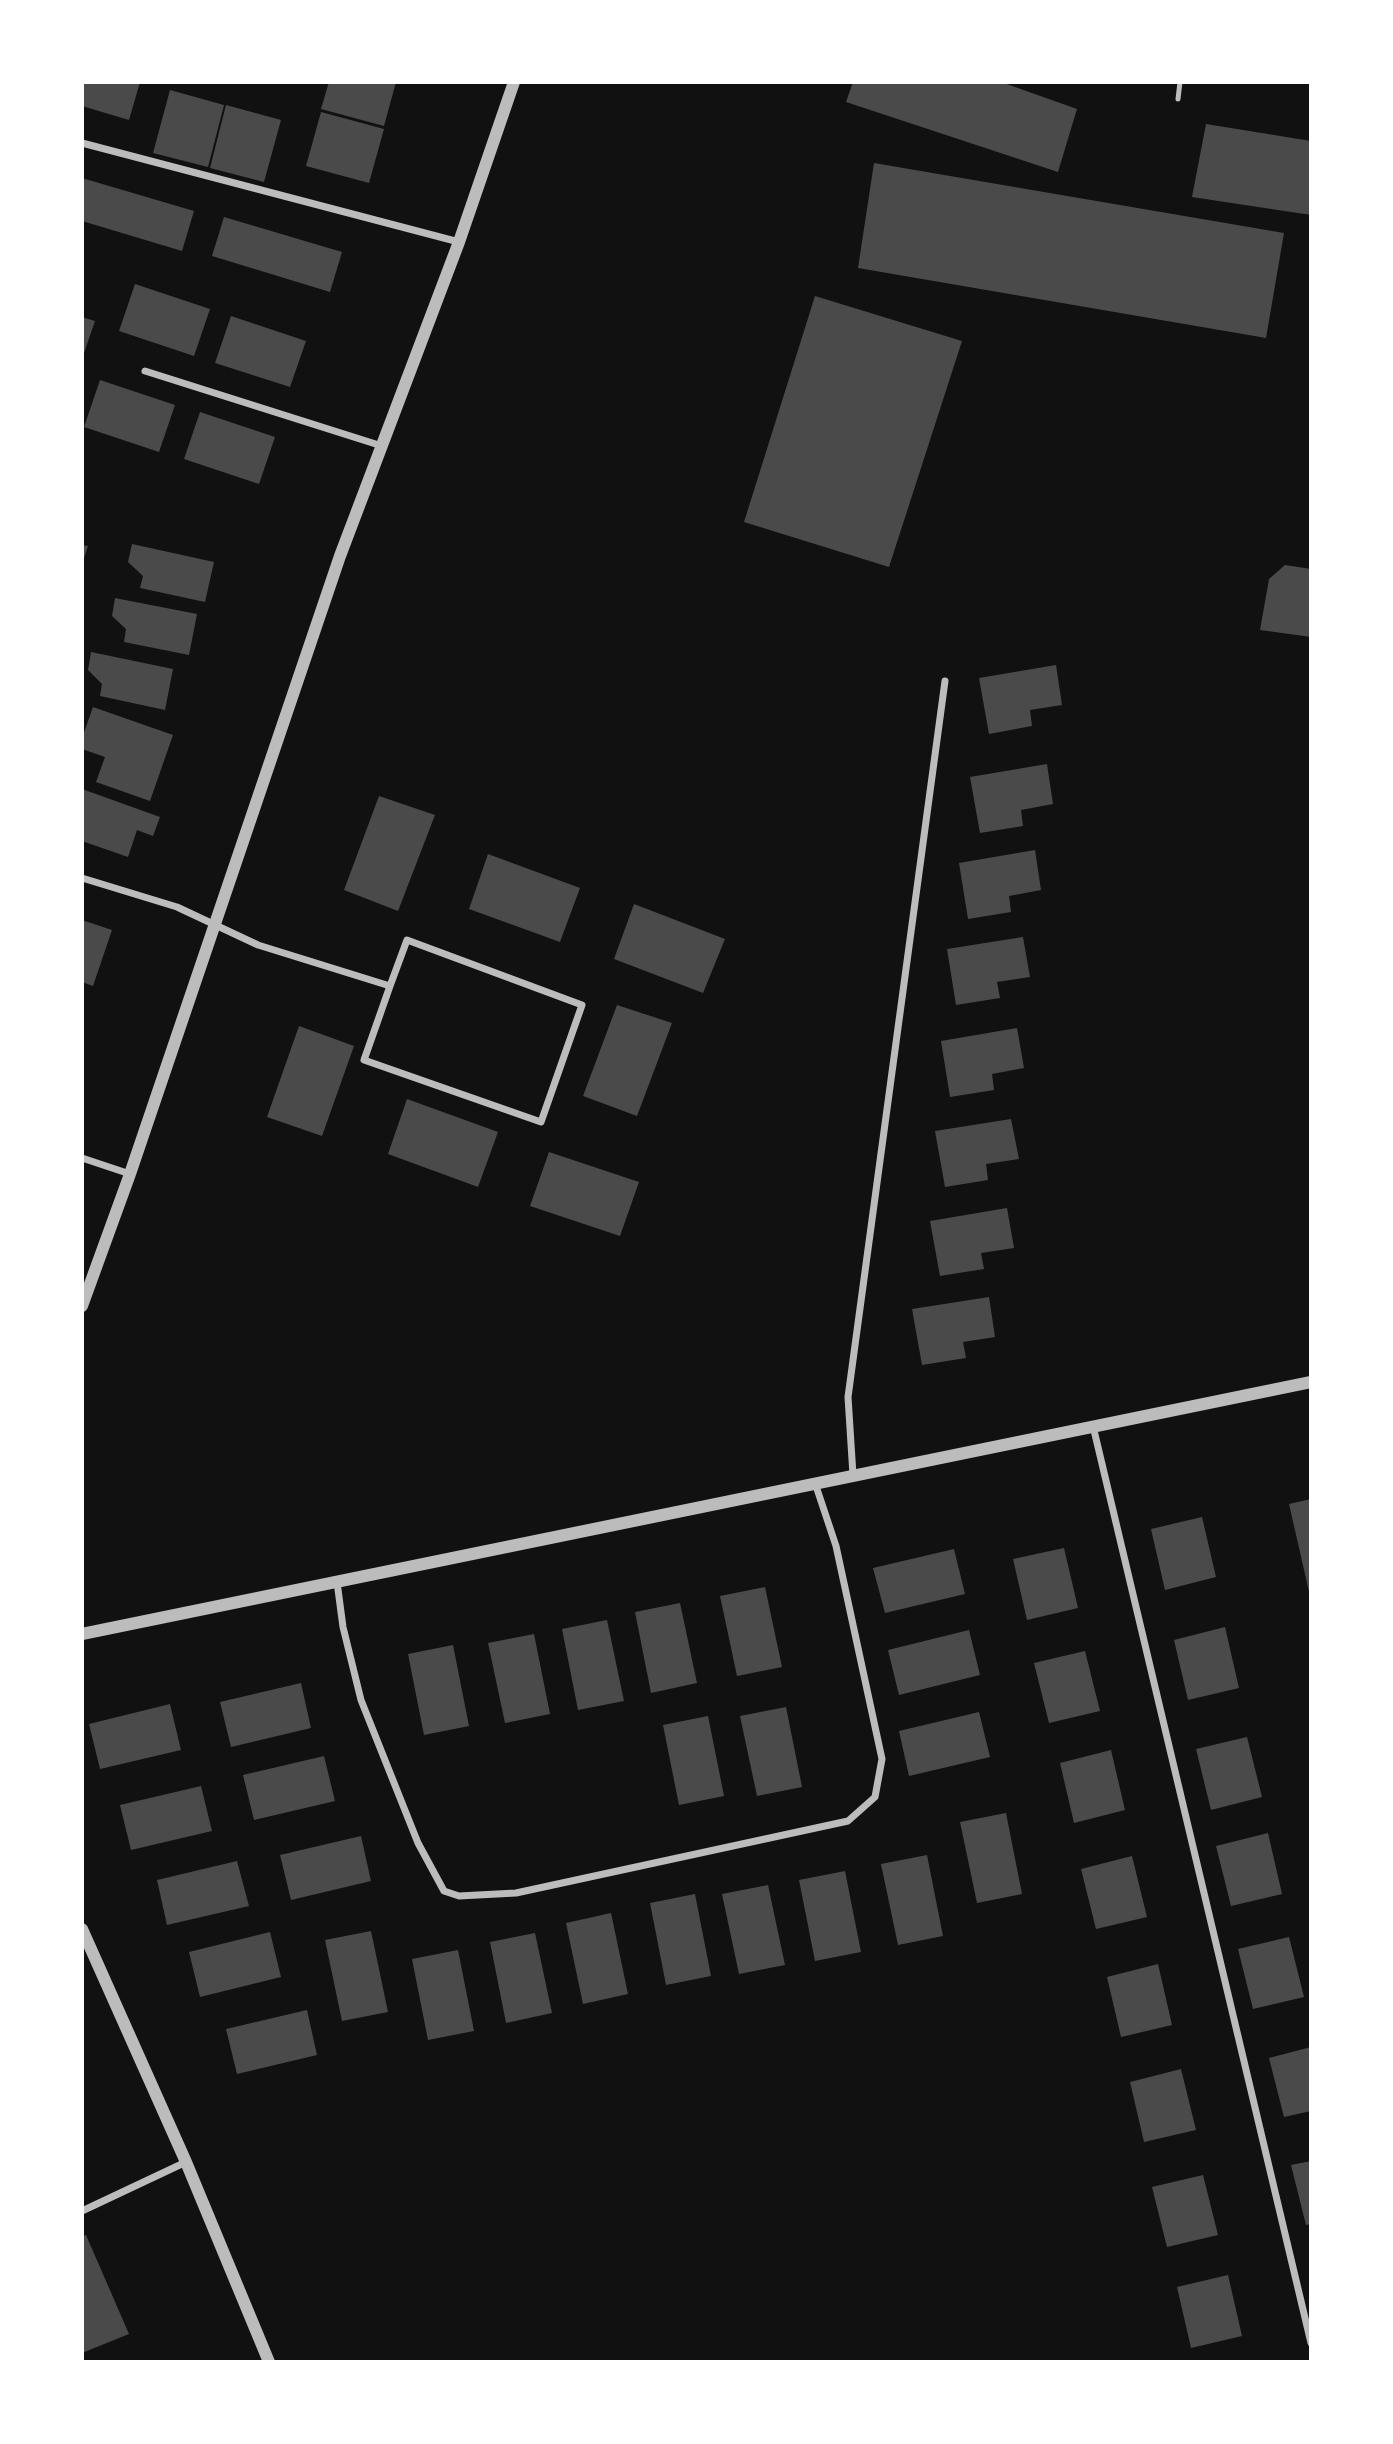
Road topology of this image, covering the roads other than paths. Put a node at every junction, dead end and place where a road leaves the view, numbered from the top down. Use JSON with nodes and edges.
{"nodes":[{"id":1,"x":514,"y":82,"type":"edge"},
{"id":2,"x":1181,"y":82,"type":"edge"},
{"id":3,"x":1178,"y":99,"type":"dead end"},
{"id":4,"x":82,"y":143,"type":"edge"},
{"id":5,"x":459,"y":242,"type":"junction"},
{"id":6,"x":145,"y":370,"type":"dead end"},
{"id":7,"x":382,"y":446,"type":"junction"},
{"id":8,"x":945,"y":681,"type":"dead end"},
{"id":9,"x":82,"y":878,"type":"edge"},
{"id":10,"x":214,"y":924,"type":"junction"},
{"id":11,"x":390,"y":986,"type":"junction"},
{"id":12,"x":82,"y":1158,"type":"edge"},
{"id":13,"x":130,"y":1174,"type":"junction"},
{"id":14,"x":82,"y":1306,"type":"edge"},
{"id":15,"x":1311,"y":1382,"type":"edge"},
{"id":16,"x":1093,"y":1426,"type":"junction"},
{"id":17,"x":853,"y":1475,"type":"junction"},
{"id":18,"x":815,"y":1483,"type":"junction"},
{"id":19,"x":337,"y":1582,"type":"junction"},
{"id":20,"x":82,"y":1634,"type":"edge"},
{"id":21,"x":82,"y":1929,"type":"edge"},
{"id":22,"x":186,"y":2162,"type":"junction"},
{"id":23,"x":82,"y":2211,"type":"edge"},
{"id":24,"x":1311,"y":2343,"type":"edge"},
{"id":25,"x":270,"y":2362,"type":"edge"}],
"edges":[{"from":1,"to":5,"type":"street"},
{"from":2,"to":3,"type":"lane"},
{"from":4,"to":5,"type":"street"},
{"from":5,"to":7,"type":"street"},
{"from":6,"to":7,"type":"street"},
{"from":7,"to":10,"type":"street"},
{"from":8,"to":17,"type":"street"},
{"from":9,"to":10,"type":"street"},
{"from":10,"to":11,"type":"street"},
{"from":10,"to":13,"type":"street"},
{"from":11,"to":11,"type":"street"},
{"from":12,"to":13,"type":"street"},
{"from":13,"to":14,"type":"street"},
{"from":15,"to":16,"type":"street"},
{"from":16,"to":17,"type":"street"},
{"from":16,"to":24,"type":"street"},
{"from":17,"to":18,"type":"street"},
{"from":18,"to":19,"type":"street"},
{"from":18,"to":19,"type":"street"},
{"from":19,"to":20,"type":"street"},
{"from":21,"to":22,"type":"street"},
{"from":22,"to":23,"type":"street"},
{"from":22,"to":25,"type":"street"}]}
